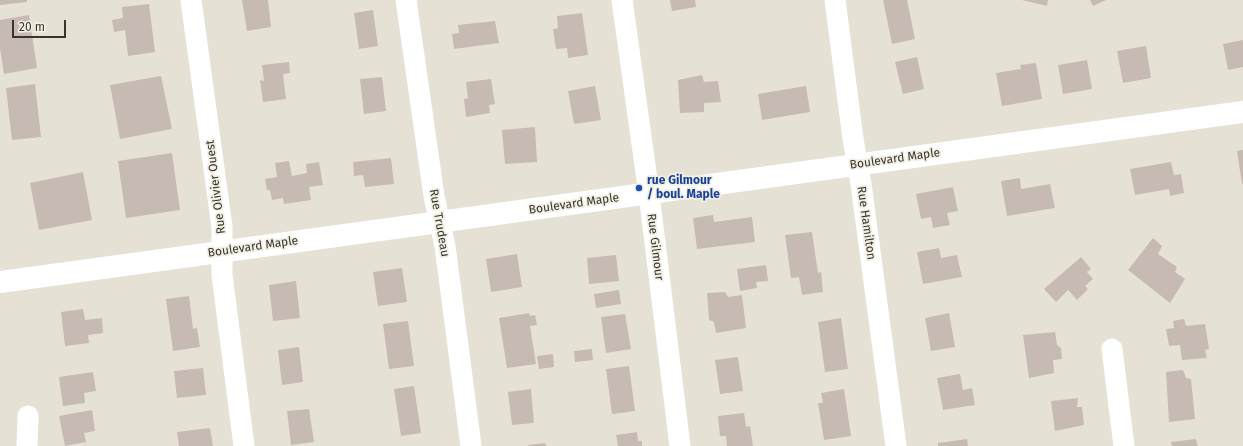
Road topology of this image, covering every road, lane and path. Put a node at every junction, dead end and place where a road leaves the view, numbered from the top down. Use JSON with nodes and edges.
{"nodes":[{"id":1,"x":191,"y":0,"type":"edge"},
{"id":2,"x":406,"y":0,"type":"edge"},
{"id":3,"x":622,"y":0,"type":"edge"},
{"id":4,"x":835,"y":0,"type":"edge"},
{"id":5,"x":1243,"y":112,"type":"edge"},
{"id":6,"x":858,"y":164,"type":"junction"},
{"id":7,"x":649,"y":194,"type":"junction"},
{"id":8,"x":440,"y":222,"type":"junction"},
{"id":9,"x":222,"y":251,"type":"junction"},
{"id":10,"x":0,"y":282,"type":"edge"},
{"id":11,"x":1112,"y":349,"type":"dead end"},
{"id":12,"x":28,"y":416,"type":"dead end"},
{"id":13,"x":27,"y":446,"type":"edge"},
{"id":14,"x":244,"y":446,"type":"edge"},
{"id":15,"x":470,"y":446,"type":"edge"},
{"id":16,"x":680,"y":446,"type":"edge"},
{"id":17,"x":896,"y":446,"type":"edge"},
{"id":18,"x":1124,"y":446,"type":"edge"}],
"edges":[{"from":1,"to":9,"type":"street","name":"Rue Olivier Ouest"},
{"from":2,"to":8,"type":"street","name":"Rue Trudeau"},
{"from":3,"to":7,"type":"street","name":"Rue Gilmour"},
{"from":4,"to":6,"type":"street","name":"Rue Hamilton"},
{"from":5,"to":6,"type":"street","name":"Boulevard Maple"},
{"from":6,"to":7,"type":"street","name":"Boulevard Maple"},
{"from":6,"to":17,"type":"street","name":"Rue Hamilton"},
{"from":7,"to":8,"type":"street","name":"Boulevard Maple"},
{"from":7,"to":16,"type":"street","name":"Rue Gilmour"},
{"from":8,"to":9,"type":"street","name":"Boulevard Maple"},
{"from":8,"to":15,"type":"street","name":"Rue Trudeau"},
{"from":9,"to":10,"type":"street","name":"Boulevard Maple"},
{"from":9,"to":14,"type":"street","name":"Rue Olivier Ouest"},
{"from":11,"to":18,"type":"street"},
{"from":12,"to":13,"type":"street"}]}
